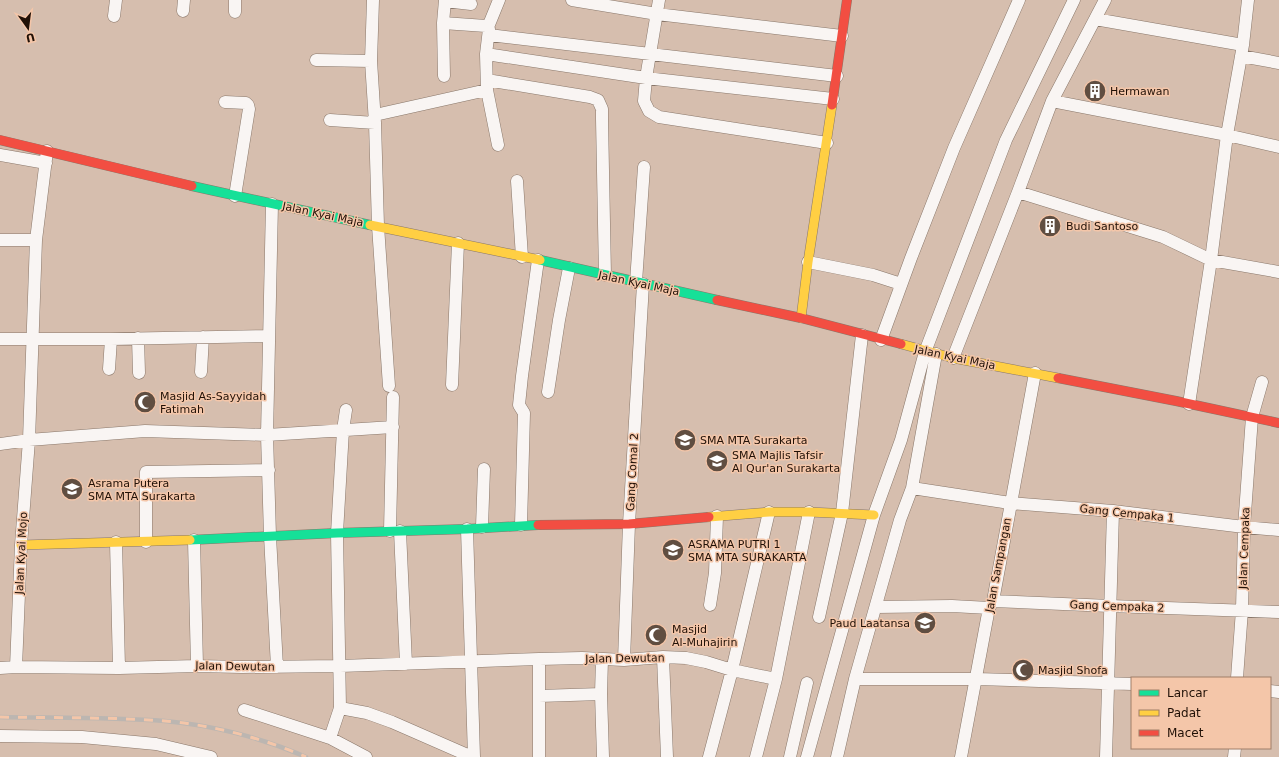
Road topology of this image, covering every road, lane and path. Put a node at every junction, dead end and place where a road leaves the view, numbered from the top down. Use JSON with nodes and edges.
{"nodes":[{"id":1,"x":116,"y":0,"type":"edge"},
{"id":2,"x":235,"y":0,"type":"edge"},
{"id":3,"x":373,"y":0,"type":"edge"},
{"id":4,"x":498,"y":0,"type":"edge"},
{"id":5,"x":572,"y":0,"type":"edge"},
{"id":6,"x":658,"y":0,"type":"edge"},
{"id":7,"x":848,"y":0,"type":"edge"},
{"id":8,"x":1019,"y":0,"type":"edge"},
{"id":9,"x":1074,"y":0,"type":"edge"},
{"id":10,"x":1105,"y":0,"type":"edge"},
{"id":11,"x":1248,"y":0,"type":"edge"},
{"id":12,"x":445,"y":1,"type":"edge"},
{"id":13,"x":471,"y":4,"type":"dead end"},
{"id":14,"x":235,"y":12,"type":"dead end"},
{"id":15,"x":657,"y":14,"type":"junction"},
{"id":16,"x":114,"y":16,"type":"dead end"},
{"id":17,"x":1095,"y":19,"type":"junction"},
{"id":18,"x":443,"y":23,"type":"junction"},
{"id":19,"x":488,"y":31,"type":"junction"},
{"id":20,"x":842,"y":36,"type":"junction"},
{"id":21,"x":1242,"y":50,"type":"junction"},
{"id":22,"x":486,"y":54,"type":"junction"},
{"id":23,"x":650,"y":54,"type":"junction"},
{"id":24,"x":316,"y":60,"type":"dead end"},
{"id":25,"x":371,"y":61,"type":"junction"},
{"id":26,"x":1279,"y":63,"type":"edge"},
{"id":27,"x":444,"y":76,"type":"dead end"},
{"id":28,"x":837,"y":76,"type":"junction"},
{"id":29,"x":646,"y":78,"type":"junction"},
{"id":30,"x":487,"y":85,"type":"junction"},
{"id":31,"x":833,"y":99,"type":"junction"},
{"id":32,"x":1052,"y":101,"type":"junction"},
{"id":33,"x":225,"y":102,"type":"dead end"},
{"id":34,"x":375,"y":119,"type":"junction"},
{"id":35,"x":330,"y":120,"type":"dead end"},
{"id":36,"x":1227,"y":135,"type":"junction"},
{"id":37,"x":0,"y":140,"type":"edge"},
{"id":38,"x":827,"y":143,"type":"junction"},
{"id":39,"x":498,"y":145,"type":"dead end"},
{"id":40,"x":1279,"y":147,"type":"edge"},
{"id":41,"x":47,"y":150,"type":"junction"},
{"id":42,"x":0,"y":155,"type":"edge"},
{"id":43,"x":46,"y":164,"type":"junction"},
{"id":44,"x":644,"y":167,"type":"dead end"},
{"id":45,"x":517,"y":181,"type":"dead end"},
{"id":46,"x":1018,"y":192,"type":"junction"},
{"id":47,"x":235,"y":196,"type":"junction"},
{"id":48,"x":272,"y":204,"type":"junction"},
{"id":49,"x":378,"y":226,"type":"junction"},
{"id":50,"x":0,"y":240,"type":"edge"},
{"id":51,"x":36,"y":240,"type":"junction"},
{"id":52,"x":458,"y":243,"type":"junction"},
{"id":53,"x":522,"y":257,"type":"junction"},
{"id":54,"x":538,"y":260,"type":"junction"},
{"id":55,"x":1211,"y":260,"type":"junction"},
{"id":56,"x":808,"y":262,"type":"junction"},
{"id":57,"x":569,"y":268,"type":"junction"},
{"id":58,"x":1279,"y":272,"type":"edge"},
{"id":59,"x":605,"y":275,"type":"junction"},
{"id":60,"x":640,"y":283,"type":"junction"},
{"id":61,"x":901,"y":284,"type":"junction"},
{"id":62,"x":801,"y":318,"type":"junction"},
{"id":63,"x":862,"y":335,"type":"junction"},
{"id":64,"x":269,"y":336,"type":"junction"},
{"id":65,"x":203,"y":337,"type":"junction"},
{"id":66,"x":138,"y":338,"type":"junction"},
{"id":67,"x":0,"y":339,"type":"edge"},
{"id":68,"x":33,"y":339,"type":"junction"},
{"id":69,"x":111,"y":339,"type":"junction"},
{"id":70,"x":881,"y":340,"type":"junction"},
{"id":71,"x":931,"y":353,"type":"junction"},
{"id":72,"x":953,"y":358,"type":"junction"},
{"id":73,"x":109,"y":369,"type":"dead end"},
{"id":74,"x":201,"y":372,"type":"dead end"},
{"id":75,"x":139,"y":373,"type":"dead end"},
{"id":76,"x":1034,"y":373,"type":"junction"},
{"id":77,"x":1262,"y":382,"type":"dead end"},
{"id":78,"x":452,"y":385,"type":"dead end"},
{"id":79,"x":548,"y":392,"type":"dead end"},
{"id":80,"x":1189,"y":404,"type":"junction"},
{"id":81,"x":346,"y":410,"type":"dead end"},
{"id":82,"x":1252,"y":417,"type":"junction"},
{"id":83,"x":1279,"y":424,"type":"edge"},
{"id":84,"x":393,"y":427,"type":"junction"},
{"id":85,"x":343,"y":430,"type":"junction"},
{"id":86,"x":267,"y":435,"type":"junction"},
{"id":87,"x":28,"y":440,"type":"junction"},
{"id":88,"x":0,"y":444,"type":"edge"},
{"id":89,"x":269,"y":470,"type":"junction"},
{"id":90,"x":484,"y":470,"type":"dead end"},
{"id":91,"x":912,"y":488,"type":"junction"},
{"id":92,"x":1010,"y":503,"type":"junction"},
{"id":93,"x":1113,"y":511,"type":"junction"},
{"id":94,"x":769,"y":512,"type":"junction"},
{"id":95,"x":809,"y":512,"type":"junction"},
{"id":96,"x":842,"y":513,"type":"junction"},
{"id":97,"x":874,"y":515,"type":"junction"},
{"id":98,"x":716,"y":516,"type":"junction"},
{"id":99,"x":629,"y":524,"type":"junction"},
{"id":100,"x":521,"y":525,"type":"junction"},
{"id":101,"x":482,"y":527,"type":"junction"},
{"id":102,"x":1244,"y":527,"type":"junction"},
{"id":103,"x":467,"y":528,"type":"junction"},
{"id":104,"x":1279,"y":530,"type":"edge"},
{"id":105,"x":395,"y":531,"type":"junction"},
{"id":106,"x":337,"y":533,"type":"junction"},
{"id":107,"x":270,"y":536,"type":"junction"},
{"id":108,"x":194,"y":540,"type":"junction"},
{"id":109,"x":116,"y":542,"type":"junction"},
{"id":110,"x":146,"y":542,"type":"junction"},
{"id":111,"x":21,"y":545,"type":"junction"},
{"id":112,"x":991,"y":604,"type":"junction"},
{"id":113,"x":710,"y":605,"type":"dead end"},
{"id":114,"x":1110,"y":606,"type":"junction"},
{"id":115,"x":876,"y":607,"type":"junction"},
{"id":116,"x":1242,"y":610,"type":"junction"},
{"id":117,"x":1279,"y":612,"type":"edge"},
{"id":118,"x":819,"y":617,"type":"dead end"},
{"id":119,"x":663,"y":657,"type":"junction"},
{"id":120,"x":539,"y":659,"type":"junction"},
{"id":121,"x":602,"y":659,"type":"junction"},
{"id":122,"x":624,"y":660,"type":"junction"},
{"id":123,"x":471,"y":661,"type":"junction"},
{"id":124,"x":406,"y":664,"type":"junction"},
{"id":125,"x":197,"y":666,"type":"junction"},
{"id":126,"x":340,"y":666,"type":"junction"},
{"id":127,"x":16,"y":667,"type":"junction"},
{"id":128,"x":277,"y":667,"type":"junction"},
{"id":129,"x":0,"y":668,"type":"edge"},
{"id":130,"x":119,"y":668,"type":"junction"},
{"id":131,"x":732,"y":670,"type":"junction"},
{"id":132,"x":1237,"y":677,"type":"edge"},
{"id":133,"x":776,"y":679,"type":"junction"},
{"id":134,"x":855,"y":679,"type":"junction"},
{"id":135,"x":976,"y":679,"type":"junction"},
{"id":136,"x":807,"y":683,"type":"dead end"},
{"id":137,"x":1108,"y":683,"type":"junction"},
{"id":138,"x":1131,"y":684,"type":"edge"},
{"id":139,"x":601,"y":694,"type":"junction"},
{"id":140,"x":539,"y":696,"type":"junction"},
{"id":141,"x":340,"y":708,"type":"junction"},
{"id":142,"x":244,"y":710,"type":"dead end"},
{"id":143,"x":0,"y":736,"type":"edge"},
{"id":144,"x":330,"y":738,"type":"junction"},
{"id":145,"x":211,"y":757,"type":"edge"},
{"id":146,"x":366,"y":757,"type":"edge"},
{"id":147,"x":473,"y":757,"type":"edge"},
{"id":148,"x":540,"y":757,"type":"edge"},
{"id":149,"x":603,"y":757,"type":"edge"},
{"id":150,"x":667,"y":757,"type":"edge"},
{"id":151,"x":709,"y":757,"type":"edge"},
{"id":152,"x":756,"y":757,"type":"edge"},
{"id":153,"x":790,"y":757,"type":"edge"},
{"id":154,"x":807,"y":757,"type":"edge"},
{"id":155,"x":837,"y":757,"type":"edge"},
{"id":156,"x":961,"y":757,"type":"edge"},
{"id":157,"x":1106,"y":757,"type":"edge"}],
"edges":[{"from":1,"to":16,"type":"street"},
{"from":2,"to":14,"type":"street"},
{"from":3,"to":25,"type":"street"},
{"from":4,"to":19,"type":"street"},
{"from":5,"to":15,"type":"street"},
{"from":6,"to":15,"type":"street"},
{"from":7,"to":20,"type":"main road"},
{"from":8,"to":61,"type":"street"},
{"from":9,"to":71,"type":"street"},
{"from":10,"to":17,"type":"street"},
{"from":11,"to":21,"type":"street"},
{"from":12,"to":13,"type":"street"},
{"from":12,"to":18,"type":"street"},
{"from":15,"to":20,"type":"street"},
{"from":15,"to":23,"type":"street"},
{"from":17,"to":21,"type":"street"},
{"from":17,"to":32,"type":"street"},
{"from":18,"to":19,"type":"street"},
{"from":18,"to":27,"type":"street"},
{"from":19,"to":22,"type":"street"},
{"from":19,"to":23,"type":"street"},
{"from":20,"to":28,"type":"main road"},
{"from":21,"to":26,"type":"street"},
{"from":21,"to":36,"type":"street"},
{"from":22,"to":29,"type":"street"},
{"from":22,"to":30,"type":"street"},
{"from":23,"to":28,"type":"street"},
{"from":23,"to":29,"type":"street"},
{"from":24,"to":25,"type":"street"},
{"from":25,"to":34,"type":"street"},
{"from":28,"to":31,"type":"main road"},
{"from":29,"to":31,"type":"street"},
{"from":29,"to":38,"type":"street"},
{"from":30,"to":34,"type":"street"},
{"from":30,"to":39,"type":"street"},
{"from":30,"to":59,"type":"street"},
{"from":31,"to":38,"type":"main road"},
{"from":32,"to":36,"type":"street"},
{"from":32,"to":46,"type":"street"},
{"from":33,"to":47,"type":"street"},
{"from":34,"to":35,"type":"street"},
{"from":34,"to":49,"type":"street"},
{"from":36,"to":40,"type":"street"},
{"from":36,"to":55,"type":"street"},
{"from":37,"to":41,"type":"main road","name":"Jalan Kyai Maja"},
{"from":38,"to":56,"type":"main road"},
{"from":41,"to":43,"type":"street","name":"Jalan Kyai Mojo"},
{"from":41,"to":47,"type":"main road","name":"Jalan Kyai Maja"},
{"from":42,"to":43,"type":"street"},
{"from":43,"to":51,"type":"street","name":"Jalan Kyai Mojo"},
{"from":44,"to":60,"type":"street","name":"Gang Comal 2"},
{"from":45,"to":53,"type":"street"},
{"from":46,"to":55,"type":"street"},
{"from":46,"to":72,"type":"street"},
{"from":47,"to":48,"type":"main road","name":"Jalan Kyai Maja"},
{"from":48,"to":49,"type":"main road","name":"Jalan Kyai Maja"},
{"from":48,"to":64,"type":"street"},
{"from":49,"to":52,"type":"main road","name":"Jalan Kyai Maja"},
{"from":49,"to":84,"type":"street"},
{"from":50,"to":51,"type":"street"},
{"from":51,"to":68,"type":"street","name":"Jalan Kyai Mojo"},
{"from":52,"to":53,"type":"main road","name":"Jalan Kyai Maja"},
{"from":52,"to":78,"type":"street"},
{"from":53,"to":54,"type":"main road","name":"Jalan Kyai Maja"},
{"from":54,"to":57,"type":"main road","name":"Jalan Kyai Maja"},
{"from":54,"to":100,"type":"street"},
{"from":55,"to":58,"type":"street"},
{"from":55,"to":80,"type":"street"},
{"from":56,"to":61,"type":"street"},
{"from":56,"to":62,"type":"main road"},
{"from":57,"to":59,"type":"main road","name":"Jalan Kyai Maja"},
{"from":57,"to":79,"type":"street"},
{"from":59,"to":60,"type":"main road","name":"Jalan Kyai Maja"},
{"from":60,"to":62,"type":"main road","name":"Jalan Kyai Maja"},
{"from":60,"to":99,"type":"street","name":"Gang Comal 2"},
{"from":61,"to":70,"type":"street"},
{"from":62,"to":63,"type":"main road","name":"Jalan Kyai Maja"},
{"from":63,"to":70,"type":"main road","name":"Jalan Kyai Maja"},
{"from":63,"to":96,"type":"street"},
{"from":64,"to":65,"type":"street"},
{"from":64,"to":86,"type":"street"},
{"from":65,"to":66,"type":"street"},
{"from":65,"to":74,"type":"street"},
{"from":66,"to":69,"type":"street"},
{"from":66,"to":75,"type":"street"},
{"from":67,"to":68,"type":"street"},
{"from":68,"to":69,"type":"street"},
{"from":68,"to":87,"type":"street","name":"Jalan Kyai Mojo"},
{"from":69,"to":73,"type":"street"},
{"from":70,"to":71,"type":"main road","name":"Jalan Kyai Maja"},
{"from":71,"to":72,"type":"main road","name":"Jalan Kyai Maja"},
{"from":71,"to":91,"type":"street"},
{"from":71,"to":97,"type":"street"},
{"from":72,"to":76,"type":"main road","name":"Jalan Kyai Maja"},
{"from":76,"to":80,"type":"main road","name":"Jalan Kyai Maja"},
{"from":76,"to":92,"type":"street","name":"Jalan Sampangan"},
{"from":77,"to":82,"type":"street","name":"Jalan Cempaka"},
{"from":80,"to":82,"type":"main road","name":"Jalan Kyai Maja"},
{"from":81,"to":85,"type":"street"},
{"from":82,"to":83,"type":"main road","name":"Jalan Kyai Maja"},
{"from":82,"to":102,"type":"street","name":"Jalan Cempaka"},
{"from":84,"to":85,"type":"street"},
{"from":84,"to":105,"type":"street"},
{"from":85,"to":86,"type":"street"},
{"from":85,"to":106,"type":"street"},
{"from":86,"to":87,"type":"street"},
{"from":86,"to":89,"type":"street"},
{"from":87,"to":88,"type":"street"},
{"from":87,"to":111,"type":"street","name":"Jalan Kyai Mojo"},
{"from":89,"to":107,"type":"street"},
{"from":89,"to":110,"type":"street"},
{"from":90,"to":101,"type":"street"},
{"from":91,"to":92,"type":"street","name":"Gang Cempaka 1"},
{"from":91,"to":115,"type":"street"},
{"from":92,"to":93,"type":"street","name":"Gang Cempaka 1"},
{"from":92,"to":112,"type":"street","name":"Jalan Sampangan"},
{"from":93,"to":102,"type":"street","name":"Gang Cempaka 1"},
{"from":93,"to":114,"type":"street"},
{"from":94,"to":95,"type":"main road"},
{"from":94,"to":98,"type":"main road"},
{"from":94,"to":131,"type":"street"},
{"from":95,"to":96,"type":"main road"},
{"from":95,"to":133,"type":"street"},
{"from":96,"to":97,"type":"main road"},
{"from":96,"to":118,"type":"street"},
{"from":97,"to":154,"type":"street"},
{"from":98,"to":99,"type":"main road"},
{"from":98,"to":113,"type":"street"},
{"from":99,"to":100,"type":"main road"},
{"from":99,"to":122,"type":"street","name":"Gang Comal 2"},
{"from":100,"to":101,"type":"main road"},
{"from":101,"to":103,"type":"main road"},
{"from":102,"to":104,"type":"street","name":"Gang Cempaka 1"},
{"from":102,"to":116,"type":"street","name":"Jalan Cempaka"},
{"from":103,"to":105,"type":"main road"},
{"from":103,"to":123,"type":"street"},
{"from":105,"to":106,"type":"main road"},
{"from":105,"to":124,"type":"street"},
{"from":106,"to":107,"type":"main road"},
{"from":106,"to":126,"type":"street"},
{"from":107,"to":108,"type":"main road"},
{"from":107,"to":128,"type":"street"},
{"from":108,"to":110,"type":"main road"},
{"from":108,"to":125,"type":"street"},
{"from":109,"to":110,"type":"main road"},
{"from":109,"to":111,"type":"main road"},
{"from":109,"to":130,"type":"street"},
{"from":111,"to":127,"type":"street","name":"Jalan Kyai Mojo"},
{"from":112,"to":114,"type":"street","name":"Gang Cempaka 2"},
{"from":112,"to":115,"type":"street","name":"Gang Cempaka 2"},
{"from":112,"to":135,"type":"street","name":"Jalan Sampangan"},
{"from":114,"to":116,"type":"street","name":"Gang Cempaka 2"},
{"from":114,"to":137,"type":"street"},
{"from":115,"to":134,"type":"street"},
{"from":116,"to":117,"type":"street","name":"Gang Cempaka 2"},
{"from":116,"to":132,"type":"street","name":"Jalan Cempaka"},
{"from":119,"to":122,"type":"street","name":"Jalan Dewutan"},
{"from":119,"to":131,"type":"street","name":"Jalan Dewutan"},
{"from":119,"to":150,"type":"street"},
{"from":120,"to":121,"type":"street","name":"Jalan Dewutan"},
{"from":120,"to":123,"type":"street","name":"Jalan Dewutan"},
{"from":120,"to":140,"type":"street"},
{"from":121,"to":122,"type":"street","name":"Jalan Dewutan"},
{"from":121,"to":139,"type":"street"},
{"from":123,"to":124,"type":"street","name":"Jalan Dewutan"},
{"from":123,"to":147,"type":"street"},
{"from":124,"to":126,"type":"street","name":"Jalan Dewutan"},
{"from":125,"to":128,"type":"street","name":"Jalan Dewutan"},
{"from":125,"to":130,"type":"street","name":"Jalan Dewutan"},
{"from":126,"to":128,"type":"street","name":"Jalan Dewutan"},
{"from":126,"to":141,"type":"street"},
{"from":127,"to":129,"type":"street","name":"Jalan Dewutan"},
{"from":127,"to":130,"type":"street","name":"Jalan Dewutan"},
{"from":131,"to":133,"type":"street","name":"Jalan Dewutan"},
{"from":131,"to":151,"type":"street"},
{"from":133,"to":152,"type":"street"},
{"from":134,"to":135,"type":"street"},
{"from":134,"to":155,"type":"street"},
{"from":135,"to":137,"type":"street"},
{"from":135,"to":156,"type":"street","name":"Jalan Sampangan"},
{"from":136,"to":153,"type":"street"},
{"from":137,"to":138,"type":"street"},
{"from":137,"to":157,"type":"street"},
{"from":139,"to":140,"type":"street"},
{"from":139,"to":149,"type":"street"},
{"from":140,"to":148,"type":"street"},
{"from":141,"to":144,"type":"street"},
{"from":141,"to":147,"type":"street"},
{"from":142,"to":144,"type":"street"},
{"from":143,"to":145,"type":"street"},
{"from":144,"to":146,"type":"street"}]}
